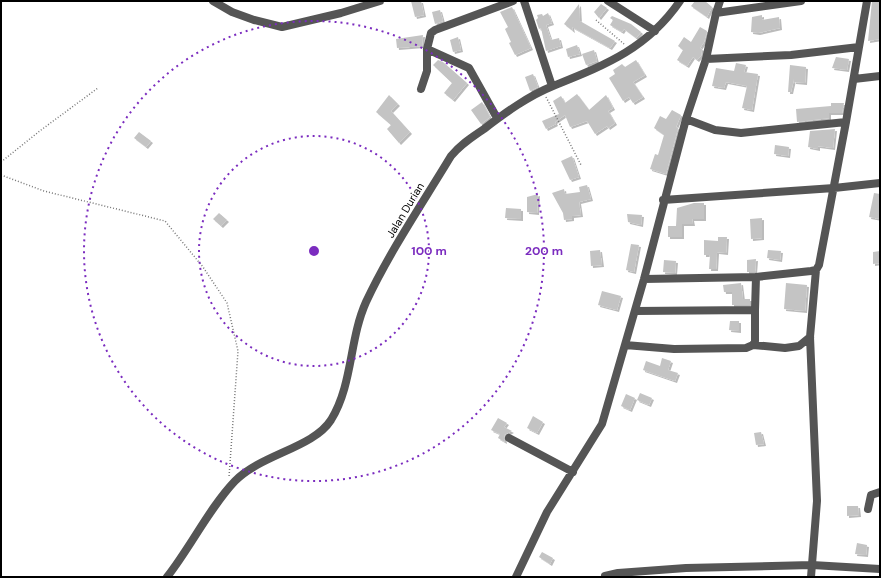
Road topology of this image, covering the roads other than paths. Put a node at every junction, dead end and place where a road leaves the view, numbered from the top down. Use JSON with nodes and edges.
{"nodes":[{"id":1,"x":213,"y":1,"type":"edge"},
{"id":2,"x":380,"y":1,"type":"edge"},
{"id":3,"x":514,"y":1,"type":"edge"},
{"id":4,"x":524,"y":1,"type":"edge"},
{"id":5,"x":608,"y":1,"type":"edge"},
{"id":6,"x":680,"y":1,"type":"edge"},
{"id":7,"x":720,"y":1,"type":"edge"},
{"id":8,"x":801,"y":1,"type":"edge"},
{"id":9,"x":867,"y":1,"type":"edge"},
{"id":10,"x":716,"y":13,"type":"junction"},
{"id":11,"x":655,"y":31,"type":"junction"},
{"id":12,"x":859,"y":46,"type":"junction"},
{"id":13,"x":427,"y":49,"type":"junction"},
{"id":14,"x":706,"y":59,"type":"junction"},
{"id":15,"x":880,"y":76,"type":"edge"},
{"id":16,"x":854,"y":79,"type":"junction"},
{"id":17,"x":552,"y":86,"type":"junction"},
{"id":18,"x":421,"y":89,"type":"dead end"},
{"id":19,"x":497,"y":118,"type":"junction"},
{"id":20,"x":686,"y":119,"type":"junction"},
{"id":21,"x":846,"y":122,"type":"junction"},
{"id":22,"x":880,"y":183,"type":"edge"},
{"id":23,"x":834,"y":188,"type":"junction"},
{"id":24,"x":664,"y":200,"type":"junction"},
{"id":25,"x":816,"y":270,"type":"junction"},
{"id":26,"x":756,"y":277,"type":"junction"},
{"id":27,"x":644,"y":279,"type":"junction"},
{"id":28,"x":754,"y":310,"type":"junction"},
{"id":29,"x":635,"y":311,"type":"junction"},
{"id":30,"x":810,"y":338,"type":"junction"},
{"id":31,"x":625,"y":344,"type":"junction"},
{"id":32,"x":753,"y":345,"type":"junction"},
{"id":33,"x":509,"y":438,"type":"dead end"},
{"id":34,"x":573,"y":472,"type":"junction"},
{"id":35,"x":880,"y":492,"type":"edge"},
{"id":36,"x":868,"y":509,"type":"dead end"},
{"id":37,"x":812,"y":565,"type":"junction"},
{"id":38,"x":880,"y":569,"type":"edge"},
{"id":39,"x":606,"y":576,"type":"dead end"},
{"id":40,"x":167,"y":577,"type":"edge"},
{"id":41,"x":516,"y":577,"type":"edge"},
{"id":42,"x":811,"y":577,"type":"edge"}],
"edges":[{"from":1,"to":2,"type":"street"},
{"from":3,"to":13,"type":"street"},
{"from":4,"to":17,"type":"street"},
{"from":5,"to":11,"type":"street"},
{"from":6,"to":11,"type":"street","name":"Jalan Durian"},
{"from":7,"to":10,"type":"street"},
{"from":8,"to":10,"type":"street"},
{"from":9,"to":12,"type":"street"},
{"from":10,"to":14,"type":"street"},
{"from":11,"to":17,"type":"street","name":"Jalan Durian"},
{"from":12,"to":14,"type":"street"},
{"from":12,"to":16,"type":"street"},
{"from":13,"to":18,"type":"street"},
{"from":13,"to":19,"type":"street"},
{"from":14,"to":20,"type":"street"},
{"from":15,"to":16,"type":"street"},
{"from":16,"to":21,"type":"street"},
{"from":17,"to":19,"type":"street","name":"Jalan Durian"},
{"from":19,"to":40,"type":"street","name":"Jalan Durian"},
{"from":20,"to":21,"type":"street"},
{"from":20,"to":24,"type":"street"},
{"from":21,"to":23,"type":"street"},
{"from":22,"to":23,"type":"street"},
{"from":23,"to":24,"type":"street"},
{"from":23,"to":25,"type":"street"},
{"from":24,"to":27,"type":"street"},
{"from":25,"to":26,"type":"street"},
{"from":25,"to":30,"type":"street"},
{"from":26,"to":27,"type":"street"},
{"from":26,"to":28,"type":"street"},
{"from":27,"to":29,"type":"street"},
{"from":28,"to":29,"type":"street"},
{"from":28,"to":32,"type":"street"},
{"from":29,"to":31,"type":"street"},
{"from":30,"to":32,"type":"street"},
{"from":30,"to":37,"type":"street"},
{"from":31,"to":32,"type":"street"},
{"from":31,"to":34,"type":"street"},
{"from":33,"to":34,"type":"street"},
{"from":34,"to":41,"type":"street"},
{"from":35,"to":36,"type":"street"},
{"from":37,"to":38,"type":"street"},
{"from":37,"to":39,"type":"street"},
{"from":37,"to":42,"type":"street"}]}
